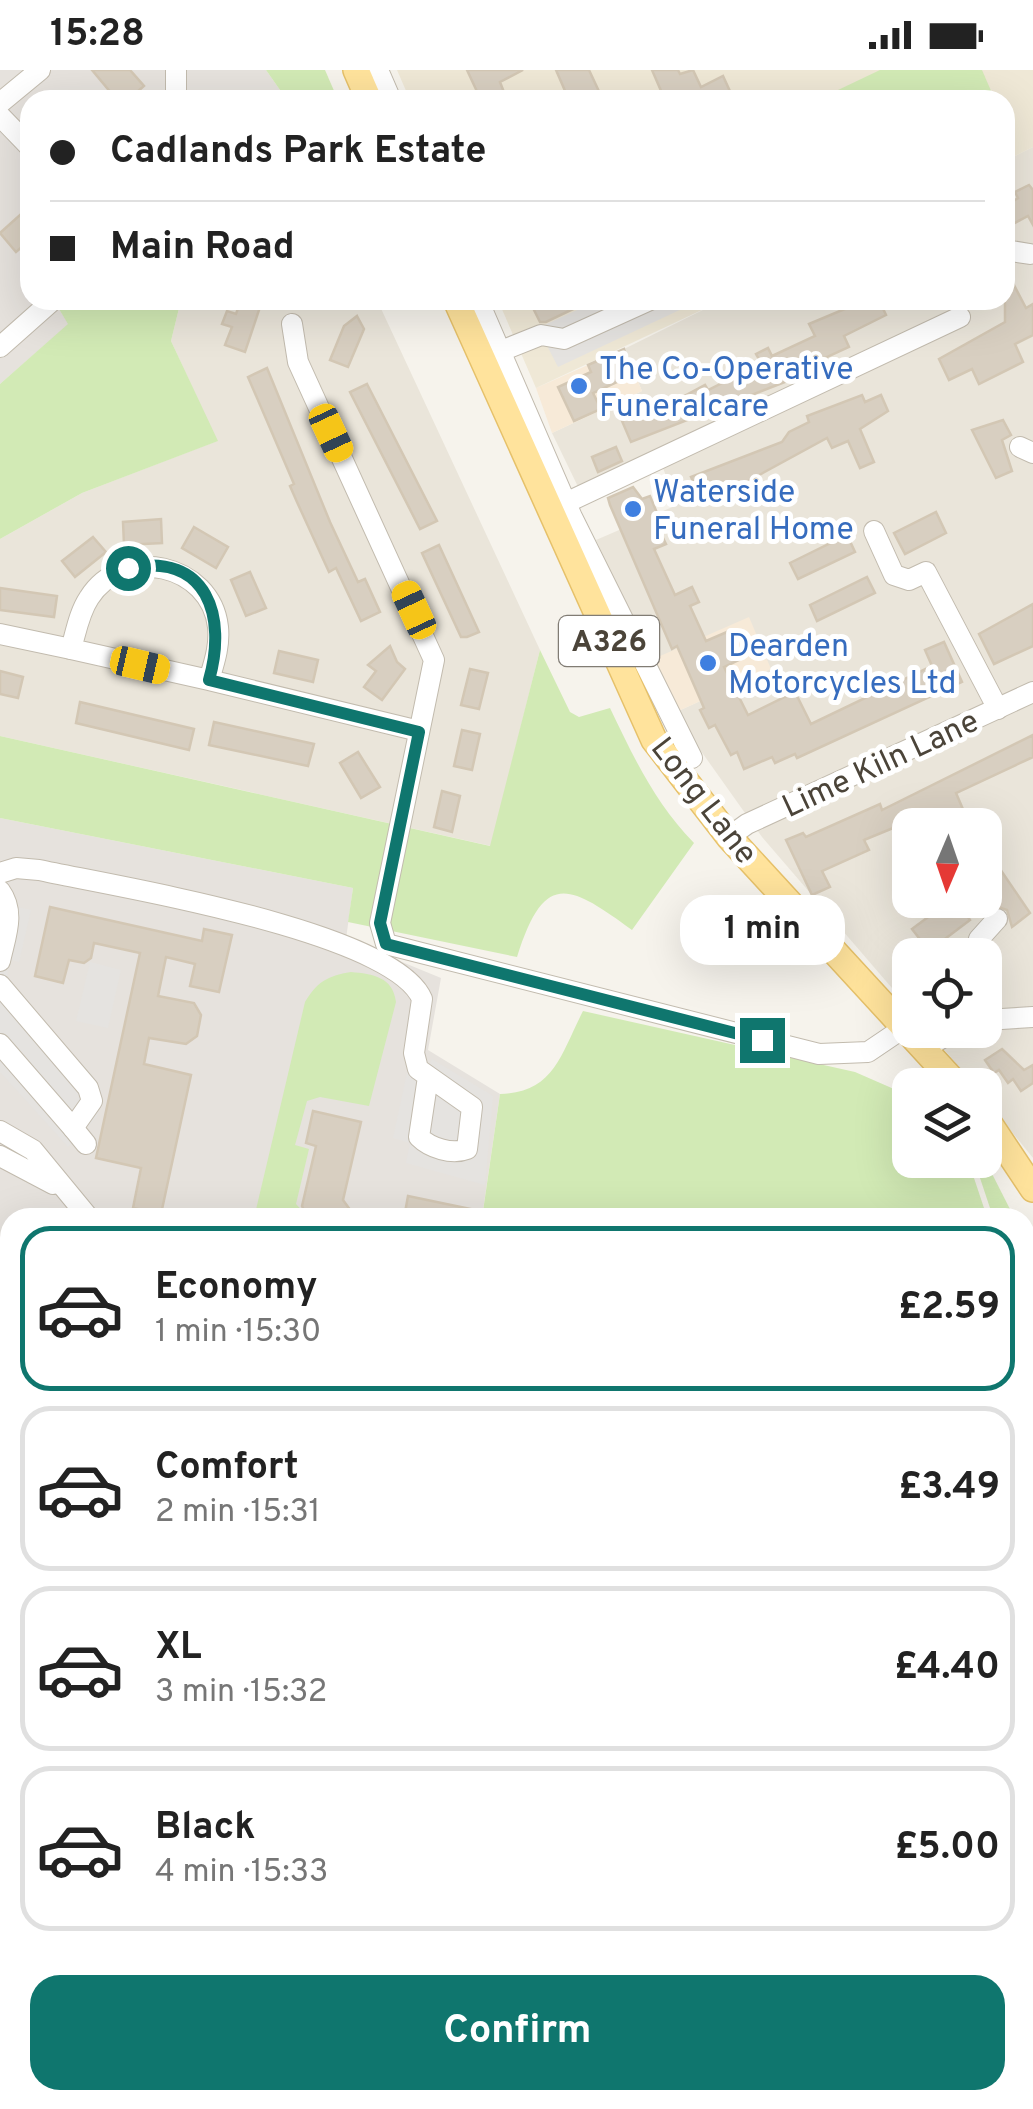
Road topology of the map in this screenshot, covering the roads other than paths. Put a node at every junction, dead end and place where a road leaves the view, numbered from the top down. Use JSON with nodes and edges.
{"nodes":[{"id":1,"x":40,"y":70,"type":"edge"},
{"id":2,"x":0,"y":103,"type":"edge"},
{"id":3,"x":0,"y":116,"type":"edge"},
{"id":4,"x":20,"y":137,"type":"edge"},
{"id":5,"x":39,"y":310,"type":"edge"},
{"id":6,"x":461,"y":310,"type":"edge"},
{"id":7,"x":483,"y":310,"type":"edge"},
{"id":8,"x":628,"y":310,"type":"edge"},
{"id":9,"x":960,"y":317,"type":"dead end"},
{"id":10,"x":292,"y":324,"type":"dead end"},
{"id":11,"x":4,"y":336,"type":"edge"},
{"id":12,"x":501,"y":351,"type":"junction"},
{"id":13,"x":558,"y":508,"type":"junction"},
{"id":14,"x":874,"y":531,"type":"dead end"},
{"id":15,"x":0,"y":634,"type":"edge"},
{"id":16,"x":71,"y":649,"type":"junction"},
{"id":17,"x":209,"y":680,"type":"junction"},
{"id":18,"x":1033,"y":692,"type":"edge"},
{"id":19,"x":998,"y":709,"type":"junction"},
{"id":20,"x":419,"y":732,"type":"junction"},
{"id":21,"x":692,"y":758,"type":"dead end"},
{"id":22,"x":729,"y":837,"type":"junction"},
{"id":23,"x":0,"y":873,"type":"edge"},
{"id":24,"x":0,"y":891,"type":"edge"},
{"id":25,"x":997,"y":919,"type":"dead end"},
{"id":26,"x":979,"y":938,"type":"edge"},
{"id":27,"x":0,"y":961,"type":"edge"},
{"id":28,"x":0,"y":986,"type":"edge"},
{"id":29,"x":892,"y":1002,"type":"edge"},
{"id":30,"x":1033,"y":1017,"type":"edge"},
{"id":31,"x":1002,"y":1019,"type":"edge"},
{"id":32,"x":892,"y":1024,"type":"edge"},
{"id":33,"x":0,"y":1044,"type":"edge"},
{"id":34,"x":924,"y":1049,"type":"edge"},
{"id":35,"x":941,"y":1068,"type":"edge"},
{"id":36,"x":428,"y":1077,"type":"dead end"},
{"id":37,"x":0,"y":1131,"type":"edge"},
{"id":38,"x":1002,"y":1143,"type":"edge"},
{"id":39,"x":0,"y":1156,"type":"edge"},
{"id":40,"x":1033,"y":1189,"type":"edge"},
{"id":41,"x":67,"y":1193,"type":"junction"},
{"id":42,"x":79,"y":1208,"type":"edge"}],
"edges":[{"from":1,"to":2,"type":"street"},
{"from":3,"to":4,"type":"street"},
{"from":5,"to":11,"type":"street"},
{"from":6,"to":13,"type":"main road","name":"Long Lane","number":"A326"},
{"from":7,"to":12,"type":"street"},
{"from":8,"to":12,"type":"street"},
{"from":9,"to":13,"type":"street"},
{"from":10,"to":20,"type":"street"},
{"from":12,"to":13,"type":"street"},
{"from":13,"to":21,"type":"street"},
{"from":13,"to":22,"type":"main road","name":"Long Lane","number":"A326"},
{"from":14,"to":19,"type":"street"},
{"from":15,"to":16,"type":"street"},
{"from":16,"to":17,"type":"street"},
{"from":16,"to":17,"type":"street"},
{"from":17,"to":20,"type":"street"},
{"from":18,"to":19,"type":"street","name":"Lime Kiln Lane"},
{"from":19,"to":22,"type":"street","name":"Lime Kiln Lane"},
{"from":20,"to":32,"type":"street"},
{"from":22,"to":29,"type":"main road","name":"Long Lane","number":"A326"},
{"from":23,"to":36,"type":"street"},
{"from":24,"to":27,"type":"street"},
{"from":25,"to":26,"type":"street"},
{"from":28,"to":33,"type":"street"},
{"from":30,"to":31,"type":"street"},
{"from":34,"to":35,"type":"main road","name":"Long Lane","number":"A326"},
{"from":37,"to":41,"type":"street"},
{"from":38,"to":40,"type":"main road"},
{"from":39,"to":41,"type":"street"},
{"from":41,"to":42,"type":"street"}]}
